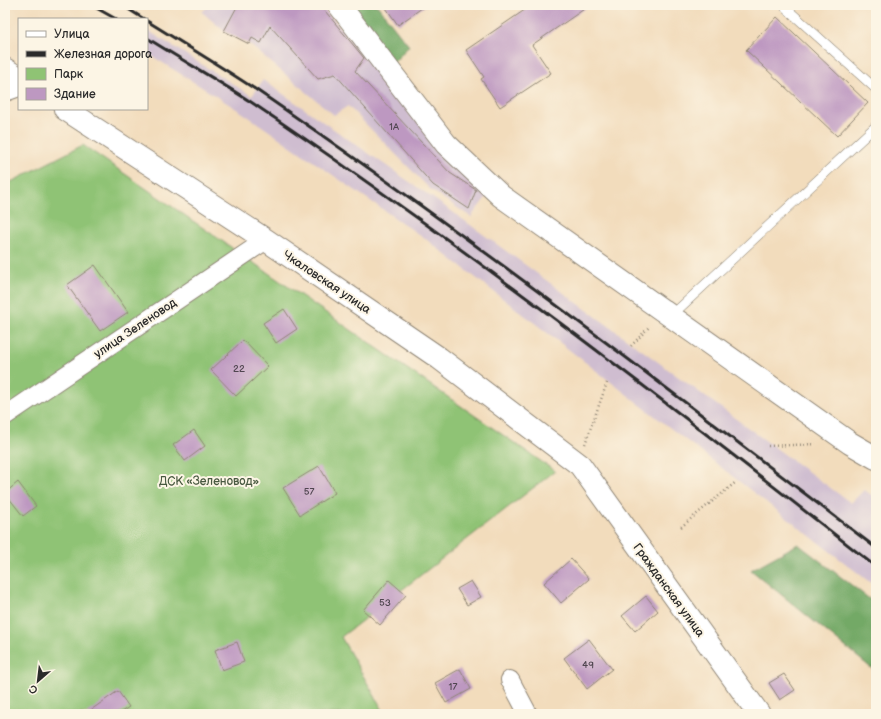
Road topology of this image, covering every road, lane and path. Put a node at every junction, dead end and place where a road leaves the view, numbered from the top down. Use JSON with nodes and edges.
{"nodes":[{"id":1,"x":339,"y":5,"type":"edge"},
{"id":2,"x":786,"y":8,"type":"dead end"},
{"id":3,"x":5,"y":69,"type":"edge"},
{"id":4,"x":18,"y":77,"type":"edge"},
{"id":5,"x":18,"y":87,"type":"edge"},
{"id":6,"x":876,"y":89,"type":"edge"},
{"id":7,"x":5,"y":92,"type":"edge"},
{"id":8,"x":68,"y":110,"type":"edge"},
{"id":9,"x":876,"y":126,"type":"edge"},
{"id":10,"x":266,"y":240,"type":"junction"},
{"id":11,"x":668,"y":314,"type":"junction"},
{"id":12,"x":631,"y":346,"type":"dead end"},
{"id":13,"x":608,"y":380,"type":"dead end"},
{"id":14,"x":5,"y":416,"type":"edge"},
{"id":15,"x":820,"y":444,"type":"dead end"},
{"id":16,"x":768,"y":446,"type":"dead end"},
{"id":17,"x":876,"y":458,"type":"edge"},
{"id":18,"x":580,"y":465,"type":"junction"},
{"id":19,"x":736,"y":482,"type":"dead end"},
{"id":20,"x":681,"y":527,"type":"dead end"},
{"id":21,"x":510,"y":680,"type":"dead end"},
{"id":22,"x":528,"y":714,"type":"edge"},
{"id":23,"x":759,"y":714,"type":"edge"}],
"edges":[{"from":1,"to":11,"type":"street"},
{"from":2,"to":6,"type":"lane"},
{"from":3,"to":4,"type":"street"},
{"from":5,"to":7,"type":"street"},
{"from":8,"to":10,"type":"street","name":"Чкаловская улица"},
{"from":9,"to":11,"type":"lane"},
{"from":10,"to":14,"type":"street","name":"улица Зеленовод"},
{"from":10,"to":18,"type":"street","name":"Чкаловская улица"},
{"from":11,"to":12,"type":"path"},
{"from":11,"to":17,"type":"street"},
{"from":13,"to":18,"type":"path"},
{"from":15,"to":16,"type":"path"},
{"from":18,"to":23,"type":"street","name":"Гражданская улица"},
{"from":19,"to":20,"type":"path"},
{"from":21,"to":22,"type":"street"}]}
